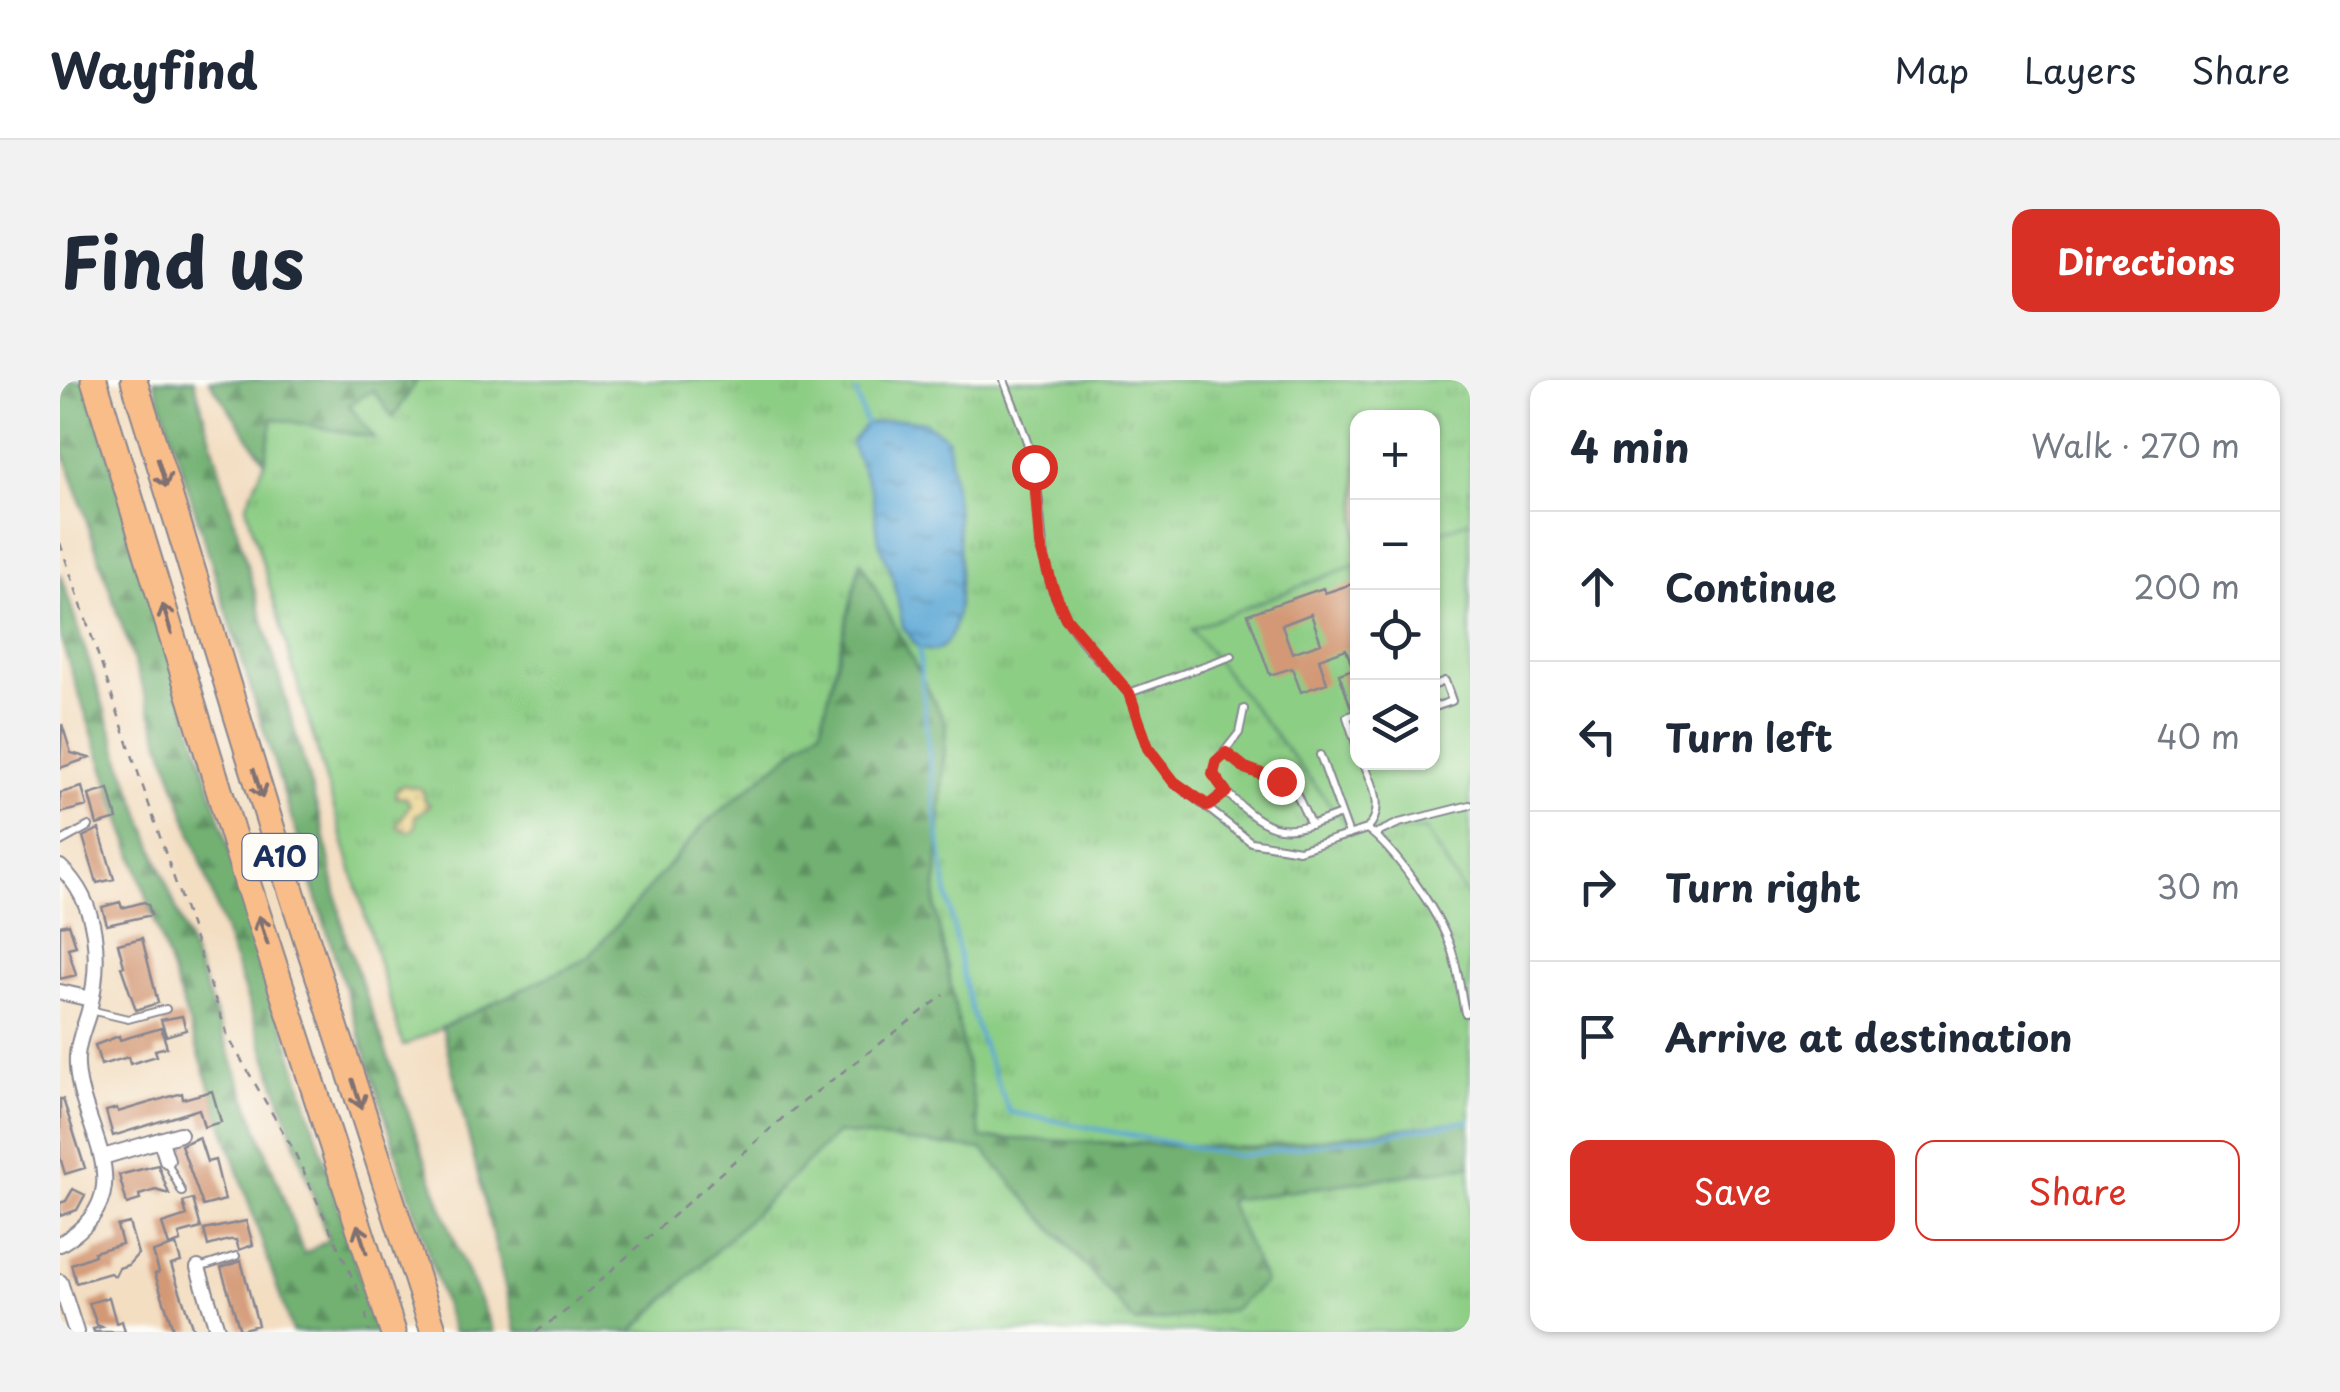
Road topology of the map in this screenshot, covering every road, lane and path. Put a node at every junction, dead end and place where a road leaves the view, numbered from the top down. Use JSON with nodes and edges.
{"nodes":[{"id":1,"x":94,"y":380,"type":"edge"},
{"id":2,"x":134,"y":380,"type":"edge"},
{"id":3,"x":1004,"y":380,"type":"edge"},
{"id":4,"x":60,"y":543,"type":"edge"},
{"id":5,"x":1232,"y":656,"type":"dead end"},
{"id":6,"x":1440,"y":683,"type":"edge"},
{"id":7,"x":1129,"y":693,"type":"junction"},
{"id":8,"x":1440,"y":705,"type":"edge"},
{"id":9,"x":1244,"y":709,"type":"dead end"},
{"id":10,"x":1226,"y":753,"type":"junction"},
{"id":11,"x":1320,"y":755,"type":"dead end"},
{"id":12,"x":1367,"y":770,"type":"edge"},
{"id":13,"x":1226,"y":792,"type":"junction"},
{"id":14,"x":1470,"y":805,"type":"edge"},
{"id":15,"x":1208,"y":806,"type":"junction"},
{"id":16,"x":1341,"y":814,"type":"junction"},
{"id":17,"x":1311,"y":825,"type":"junction"},
{"id":18,"x":89,"y":826,"type":"dead end"},
{"id":19,"x":1371,"y":832,"type":"junction"},
{"id":20,"x":1349,"y":835,"type":"junction"},
{"id":21,"x":60,"y":842,"type":"edge"},
{"id":22,"x":60,"y":867,"type":"edge"},
{"id":23,"x":60,"y":992,"type":"edge"},
{"id":24,"x":944,"y":994,"type":"dead end"},
{"id":25,"x":90,"y":1004,"type":"junction"},
{"id":26,"x":166,"y":1009,"type":"dead end"},
{"id":27,"x":1465,"y":1013,"type":"dead end"},
{"id":28,"x":180,"y":1134,"type":"dead end"},
{"id":29,"x":161,"y":1140,"type":"junction"},
{"id":30,"x":103,"y":1157,"type":"junction"},
{"id":31,"x":167,"y":1160,"type":"joint"},
{"id":32,"x":182,"y":1192,"type":"dead end"},
{"id":33,"x":60,"y":1244,"type":"edge"},
{"id":34,"x":236,"y":1256,"type":"dead end"},
{"id":35,"x":198,"y":1268,"type":"joint"},
{"id":36,"x":60,"y":1282,"type":"edge"},
{"id":37,"x":76,"y":1332,"type":"edge"},
{"id":38,"x":218,"y":1332,"type":"edge"},
{"id":39,"x":369,"y":1332,"type":"edge"},
{"id":40,"x":393,"y":1332,"type":"edge"},
{"id":41,"x":434,"y":1332,"type":"edge"},
{"id":42,"x":536,"y":1332,"type":"edge"}],
"edges":[{"from":40,"to":1,"type":"highway","number":"A10","one_way":true},
{"from":2,"to":41,"type":"highway","number":"A10","one_way":true},
{"from":3,"to":7,"type":"lane"},
{"from":4,"to":39,"type":"path"},
{"from":5,"to":7,"type":"lane"},
{"from":6,"to":8,"type":"lane"},
{"from":7,"to":15,"type":"lane"},
{"from":9,"to":10,"type":"lane"},
{"from":10,"to":13,"type":"lane"},
{"from":10,"to":17,"type":"lane"},
{"from":11,"to":16,"type":"lane"},
{"from":12,"to":19,"type":"lane"},
{"from":13,"to":15,"type":"lane"},
{"from":13,"to":17,"type":"lane"},
{"from":14,"to":19,"type":"lane"},
{"from":15,"to":20,"type":"lane"},
{"from":16,"to":17,"type":"lane"},
{"from":16,"to":20,"type":"lane"},
{"from":18,"to":21,"type":"lane"},
{"from":19,"to":20,"type":"lane"},
{"from":19,"to":27,"type":"lane"},
{"from":22,"to":25,"type":"street"},
{"from":23,"to":25,"type":"street"},
{"from":24,"to":42,"type":"path"},
{"from":25,"to":26,"type":"lane"},
{"from":25,"to":30,"type":"street"},
{"from":28,"to":29,"type":"street"},
{"from":29,"to":30,"type":"street"},
{"from":29,"to":31,"type":"street"},
{"from":30,"to":33,"type":"street"},
{"from":31,"to":32,"type":"lane"},
{"from":34,"to":35,"type":"lane"},
{"from":35,"to":38,"type":"street"},
{"from":36,"to":37,"type":"street"}]}
